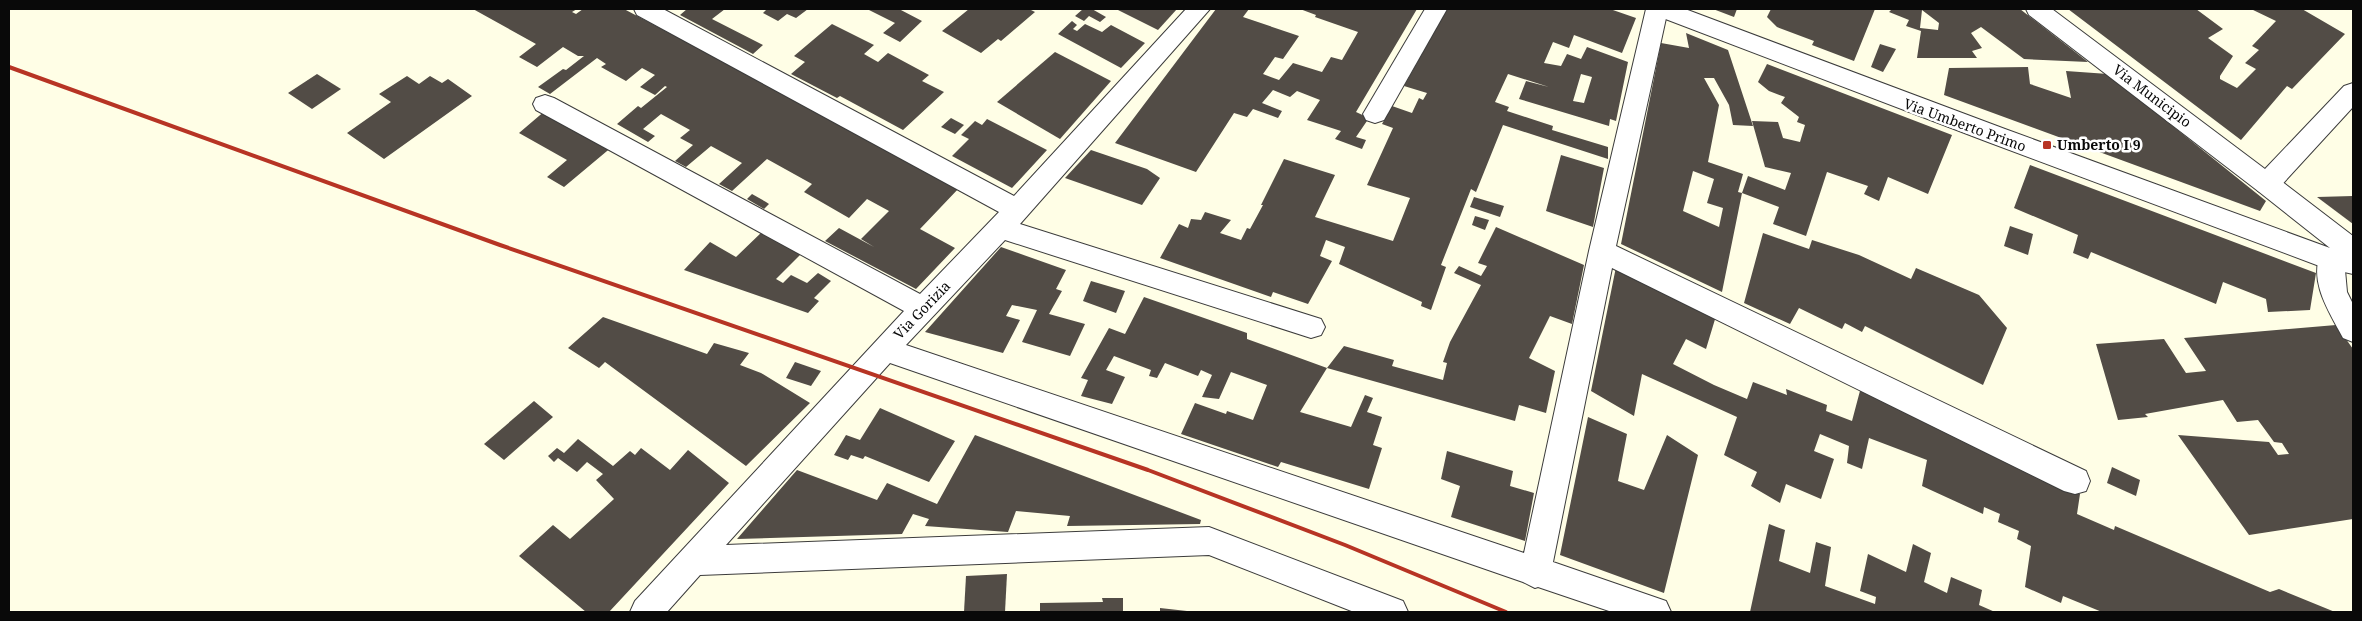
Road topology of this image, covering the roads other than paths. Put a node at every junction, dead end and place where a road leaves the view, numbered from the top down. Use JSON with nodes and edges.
{"nodes":[{"id":1,"x":645,"y":9,"type":"edge"},
{"id":2,"x":1199,"y":9,"type":"edge"},
{"id":3,"x":1436,"y":9,"type":"edge"},
{"id":4,"x":1657,"y":9,"type":"edge"},
{"id":5,"x":1663,"y":9,"type":"edge"},
{"id":6,"x":2037,"y":9,"type":"edge"},
{"id":7,"x":2353,"y":92,"type":"edge"},
{"id":8,"x":545,"y":104,"type":"dead end"},
{"id":9,"x":1375,"y":114,"type":"dead end"},
{"id":10,"x":2267,"y":184,"type":"junction"},
{"id":11,"x":1009,"y":219,"type":"junction"},
{"id":12,"x":1602,"y":251,"type":"junction"},
{"id":13,"x":2346,"y":257,"type":"edge"},
{"id":14,"x":924,"y":309,"type":"junction"},
{"id":15,"x":1311,"y":327,"type":"dead end"},
{"id":16,"x":2353,"y":330,"type":"edge"},
{"id":17,"x":884,"y":349,"type":"junction"},
{"id":18,"x":2075,"y":481,"type":"dead end"},
{"id":19,"x":693,"y":561,"type":"junction"},
{"id":20,"x":1535,"y":573,"type":"junction"},
{"id":21,"x":646,"y":612,"type":"edge"},
{"id":22,"x":1392,"y":612,"type":"edge"},
{"id":23,"x":1656,"y":612,"type":"edge"}],
"edges":[{"from":1,"to":11,"type":"street"},
{"from":2,"to":11,"type":"street","name":"Via Gorizia"},
{"from":3,"to":9,"type":"street"},
{"from":4,"to":12,"type":"street"},
{"from":5,"to":13,"type":"street","name":"Via Umberto Primo"},
{"from":6,"to":10,"type":"street","name":"Via Municipio"},
{"from":7,"to":10,"type":"street"},
{"from":8,"to":14,"type":"street"},
{"from":10,"to":13,"type":"street","name":"Via Municipio"},
{"from":11,"to":14,"type":"street","name":"Via Gorizia"},
{"from":11,"to":15,"type":"street"},
{"from":12,"to":18,"type":"street"},
{"from":12,"to":20,"type":"street"},
{"from":13,"to":16,"type":"street"},
{"from":14,"to":17,"type":"street","name":"Via Gorizia"},
{"from":17,"to":19,"type":"street","name":"Via Gorizia"},
{"from":17,"to":20,"type":"street"},
{"from":19,"to":21,"type":"street","name":"Via Gorizia"},
{"from":19,"to":22,"type":"street"},
{"from":20,"to":23,"type":"street"}]}
